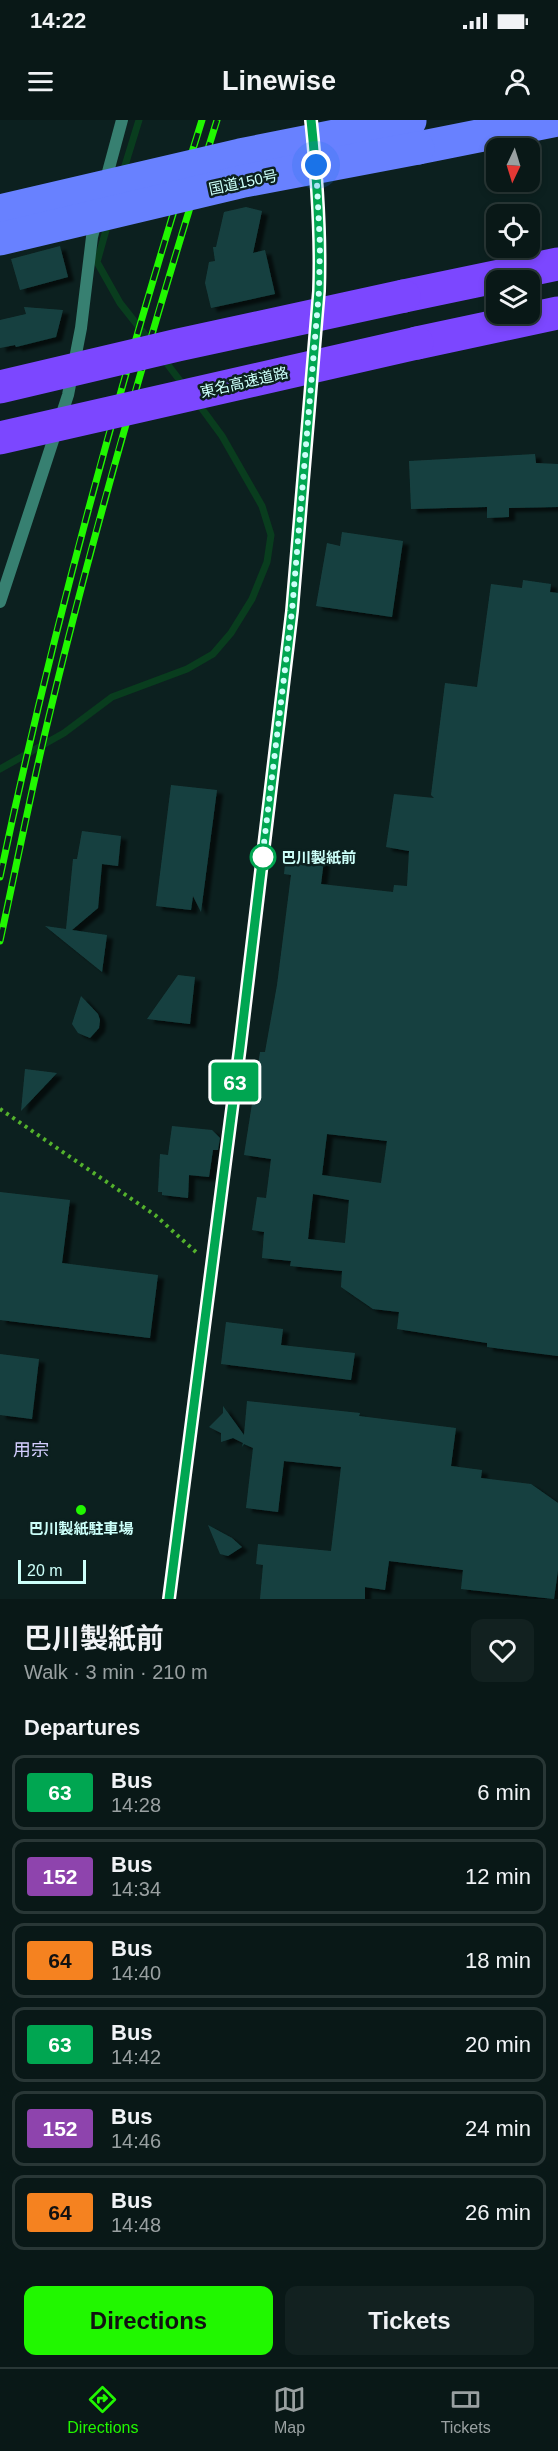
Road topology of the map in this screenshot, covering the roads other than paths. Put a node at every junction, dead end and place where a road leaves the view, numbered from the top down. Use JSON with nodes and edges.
{"nodes":[{"id":1,"x":122,"y":120,"type":"edge"},
{"id":2,"x":558,"y":120,"type":"edge"},
{"id":3,"x":414,"y":129,"type":"edge"},
{"id":4,"x":312,"y":131,"type":"dead end"},
{"id":5,"x":0,"y":211,"type":"edge"},
{"id":6,"x":0,"y":239,"type":"edge"},
{"id":7,"x":558,"y":264,"type":"edge"},
{"id":8,"x":558,"y":313,"type":"edge"},
{"id":9,"x":0,"y":387,"type":"edge"},
{"id":10,"x":0,"y":438,"type":"edge"},
{"id":11,"x":0,"y":602,"type":"edge"},
{"id":12,"x":169,"y":1599,"type":"edge"}],
"edges":[{"from":1,"to":11,"type":"street"},
{"from":2,"to":3,"type":"highway","name":"国道150号"},
{"from":3,"to":5,"type":"highway","name":"国道150号","bridge":true},
{"from":3,"to":6,"type":"highway","name":"国道150号","bridge":true},
{"from":4,"to":12,"type":"main road"},
{"from":7,"to":9,"type":"highway","bridge":true},
{"from":8,"to":10,"type":"highway","name":"東名高速道路","bridge":true}]}
